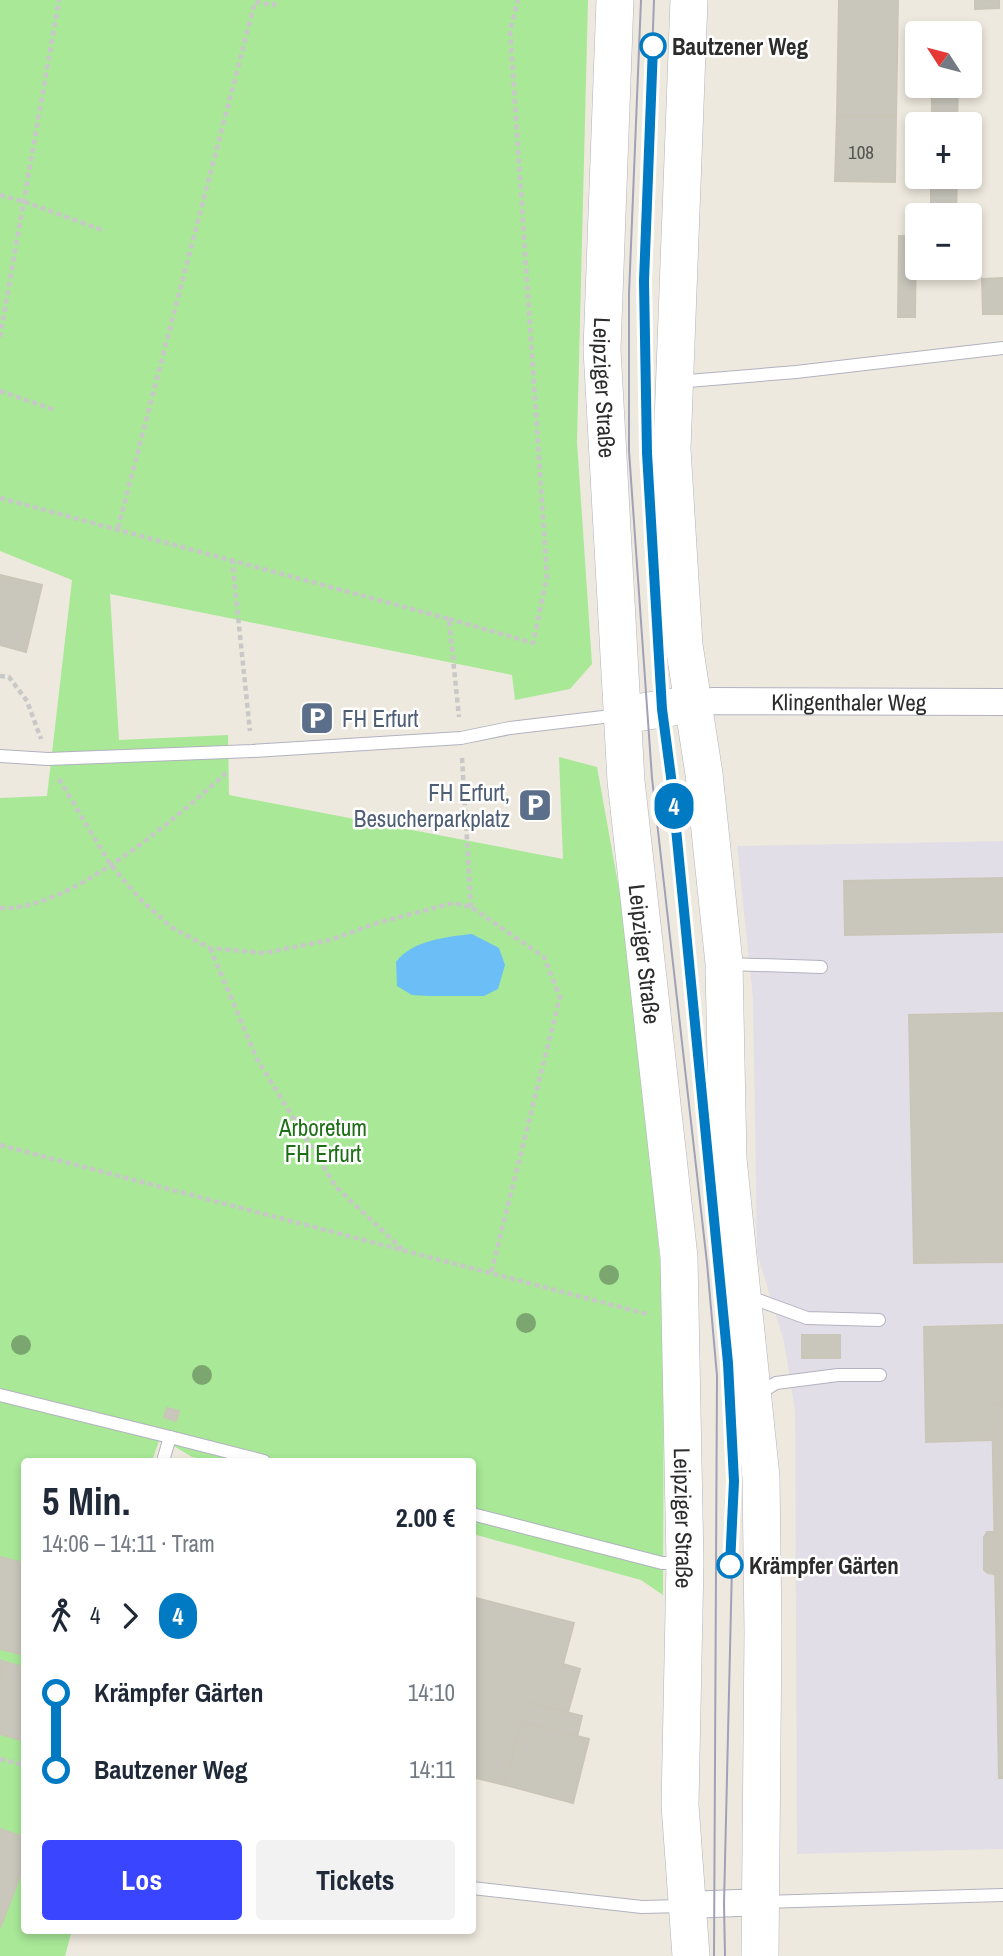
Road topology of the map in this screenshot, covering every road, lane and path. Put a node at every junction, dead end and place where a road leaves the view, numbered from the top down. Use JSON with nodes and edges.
{"nodes":[{"id":1,"x":59,"y":0,"type":"edge"},
{"id":2,"x":275,"y":0,"type":"edge"},
{"id":3,"x":518,"y":0,"type":"edge"},
{"id":4,"x":615,"y":0,"type":"edge"},
{"id":5,"x":690,"y":0,"type":"edge"},
{"id":6,"x":252,"y":1,"type":"edge"},
{"id":7,"x":0,"y":195,"type":"edge"},
{"id":8,"x":25,"y":202,"type":"junction"},
{"id":9,"x":106,"y":231,"type":"dead end"},
{"id":10,"x":0,"y":337,"type":"edge"},
{"id":11,"x":1003,"y":348,"type":"edge"},
{"id":12,"x":675,"y":382,"type":"junction"},
{"id":13,"x":0,"y":391,"type":"edge"},
{"id":14,"x":55,"y":410,"type":"dead end"},
{"id":15,"x":0,"y":498,"type":"edge"},
{"id":16,"x":118,"y":528,"type":"junction"},
{"id":17,"x":449,"y":618,"type":"junction"},
{"id":18,"x":0,"y":676,"type":"edge"},
{"id":19,"x":1003,"y":702,"type":"edge"},
{"id":20,"x":693,"y":704,"type":"junction"},
{"id":21,"x":624,"y":715,"type":"junction"},
{"id":22,"x":461,"y":738,"type":"junction"},
{"id":23,"x":0,"y":756,"type":"edge"},
{"id":24,"x":48,"y":760,"type":"junction"},
{"id":25,"x":471,"y":907,"type":"junction"},
{"id":26,"x":210,"y":947,"type":"junction"},
{"id":27,"x":724,"y":964,"type":"junction"},
{"id":28,"x":821,"y":967,"type":"dead end"},
{"id":29,"x":0,"y":1145,"type":"edge"},
{"id":30,"x":403,"y":1250,"type":"junction"},
{"id":31,"x":491,"y":1273,"type":"junction"},
{"id":32,"x":740,"y":1293,"type":"junction"},
{"id":33,"x":658,"y":1317,"type":"dead end"},
{"id":34,"x":879,"y":1320,"type":"dead end"},
{"id":35,"x":880,"y":1376,"type":"dead end"},
{"id":36,"x":0,"y":1395,"type":"edge"},
{"id":37,"x":753,"y":1397,"type":"junction"},
{"id":38,"x":170,"y":1437,"type":"junction"},
{"id":39,"x":164,"y":1458,"type":"edge"},
{"id":40,"x":252,"y":1458,"type":"edge"},
{"id":41,"x":476,"y":1515,"type":"edge"},
{"id":42,"x":685,"y":1563,"type":"junction"},
{"id":43,"x":0,"y":1759,"type":"edge"},
{"id":44,"x":21,"y":1764,"type":"edge"},
{"id":45,"x":476,"y":1888,"type":"edge"},
{"id":46,"x":1003,"y":1895,"type":"edge"},
{"id":47,"x":762,"y":1902,"type":"junction"},
{"id":48,"x":688,"y":1905,"type":"junction"},
{"id":49,"x":691,"y":1956,"type":"edge"},
{"id":50,"x":760,"y":1956,"type":"edge"}],
"edges":[{"from":1,"to":8,"type":"path"},
{"from":2,"to":6,"type":"path"},
{"from":3,"to":17,"type":"path"},
{"from":4,"to":21,"type":"main road","name":"Leipziger Straße"},
{"from":5,"to":12,"type":"main road"},
{"from":6,"to":16,"type":"path"},
{"from":7,"to":8,"type":"path"},
{"from":8,"to":9,"type":"path"},
{"from":8,"to":10,"type":"path"},
{"from":11,"to":12,"type":"lane"},
{"from":12,"to":20,"type":"main road"},
{"from":13,"to":14,"type":"path"},
{"from":15,"to":16,"type":"path"},
{"from":16,"to":17,"type":"path"},
{"from":17,"to":22,"type":"path"},
{"from":18,"to":24,"type":"path"},
{"from":19,"to":20,"type":"street","name":"Klingenthaler Weg"},
{"from":20,"to":21,"type":"main road"},
{"from":20,"to":27,"type":"main road"},
{"from":21,"to":22,"type":"lane"},
{"from":21,"to":42,"type":"main road","name":"Leipziger Straße"},
{"from":22,"to":24,"type":"lane"},
{"from":22,"to":25,"type":"path"},
{"from":23,"to":24,"type":"lane"},
{"from":24,"to":26,"type":"path"},
{"from":25,"to":26,"type":"path"},
{"from":25,"to":31,"type":"path"},
{"from":26,"to":30,"type":"path"},
{"from":27,"to":28,"type":"lane"},
{"from":27,"to":32,"type":"main road"},
{"from":29,"to":30,"type":"path"},
{"from":30,"to":31,"type":"path"},
{"from":31,"to":33,"type":"path"},
{"from":32,"to":34,"type":"lane"},
{"from":32,"to":37,"type":"main road"},
{"from":35,"to":37,"type":"lane"},
{"from":36,"to":38,"type":"lane"},
{"from":37,"to":47,"type":"main road"},
{"from":38,"to":39,"type":"lane"},
{"from":38,"to":40,"type":"lane"},
{"from":41,"to":42,"type":"lane"},
{"from":42,"to":48,"type":"main road","name":"Leipziger Straße"},
{"from":43,"to":44,"type":"path"},
{"from":45,"to":48,"type":"lane"},
{"from":46,"to":47,"type":"lane"},
{"from":47,"to":48,"type":"street"},
{"from":47,"to":50,"type":"main road"},
{"from":48,"to":49,"type":"main road","name":"Leipziger Straße"}]}
